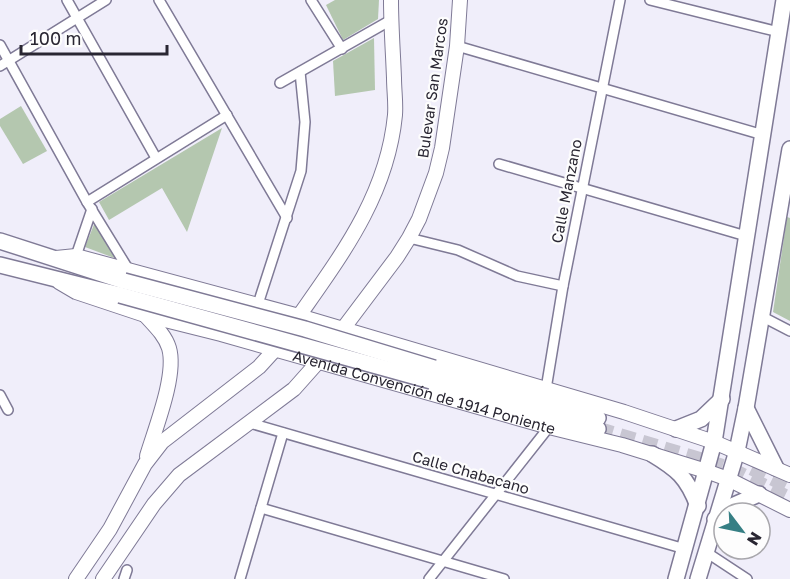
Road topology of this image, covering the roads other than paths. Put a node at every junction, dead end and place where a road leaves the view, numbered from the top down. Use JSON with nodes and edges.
{"nodes":[{"id":1,"x":67,"y":0,"type":"edge"},
{"id":2,"x":106,"y":0,"type":"edge"},
{"id":3,"x":159,"y":0,"type":"edge"},
{"id":4,"x":311,"y":0,"type":"edge"},
{"id":5,"x":391,"y":0,"type":"edge"},
{"id":6,"x":460,"y":0,"type":"edge"},
{"id":7,"x":620,"y":0,"type":"edge"},
{"id":8,"x":650,"y":0,"type":"edge"},
{"id":9,"x":784,"y":0,"type":"edge"},
{"id":10,"x":77,"y":18,"type":"junction"},
{"id":11,"x":391,"y":20,"type":"junction"},
{"id":12,"x":779,"y":32,"type":"junction"},
{"id":13,"x":0,"y":45,"type":"edge"},
{"id":14,"x":457,"y":46,"type":"junction"},
{"id":15,"x":342,"y":49,"type":"junction"},
{"id":16,"x":9,"y":61,"type":"junction"},
{"id":17,"x":0,"y":66,"type":"edge"},
{"id":18,"x":300,"y":72,"type":"junction"},
{"id":19,"x":280,"y":83,"type":"dead end"},
{"id":20,"x":601,"y":88,"type":"junction"},
{"id":21,"x":227,"y":114,"type":"junction"},
{"id":22,"x":763,"y":135,"type":"junction"},
{"id":23,"x":790,"y":149,"type":"edge"},
{"id":24,"x":156,"y":158,"type":"junction"},
{"id":25,"x":499,"y":164,"type":"dead end"},
{"id":26,"x":787,"y":183,"type":"edge"},
{"id":27,"x":582,"y":189,"type":"junction"},
{"id":28,"x":786,"y":204,"type":"edge"},
{"id":29,"x":90,"y":205,"type":"junction"},
{"id":30,"x":286,"y":218,"type":"junction"},
{"id":31,"x":746,"y":236,"type":"junction"},
{"id":32,"x":409,"y":238,"type":"junction"},
{"id":33,"x":0,"y":241,"type":"edge"},
{"id":34,"x":76,"y":256,"type":"junction"},
{"id":35,"x":56,"y":258,"type":"junction"},
{"id":36,"x":0,"y":265,"type":"edge"},
{"id":37,"x":57,"y":280,"type":"junction"},
{"id":38,"x":125,"y":283,"type":"junction"},
{"id":39,"x":562,"y":286,"type":"junction"},
{"id":40,"x":230,"y":298,"type":"junction"},
{"id":41,"x":258,"y":304,"type":"junction"},
{"id":42,"x":145,"y":315,"type":"junction"},
{"id":43,"x":299,"y":316,"type":"junction"},
{"id":44,"x":761,"y":316,"type":"junction"},
{"id":45,"x":344,"y":329,"type":"junction"},
{"id":46,"x":790,"y":331,"type":"edge"},
{"id":47,"x":221,"y":334,"type":"junction"},
{"id":48,"x":368,"y":336,"type":"junction"},
{"id":49,"x":275,"y":350,"type":"junction"},
{"id":50,"x":318,"y":362,"type":"junction"},
{"id":51,"x":355,"y":373,"type":"junction"},
{"id":52,"x":546,"y":389,"type":"junction"},
{"id":53,"x":0,"y":395,"type":"edge"},
{"id":54,"x":722,"y":399,"type":"junction"},
{"id":55,"x":746,"y":408,"type":"junction"},
{"id":56,"x":8,"y":410,"type":"dead end"},
{"id":57,"x":250,"y":423,"type":"junction"},
{"id":58,"x":600,"y":424,"type":"tunnel mouth"},
{"id":59,"x":549,"y":427,"type":"junction"},
{"id":60,"x":676,"y":429,"type":"junction"},
{"id":61,"x":283,"y":433,"type":"junction"},
{"id":62,"x":714,"y":442,"type":"junction"},
{"id":63,"x":737,"y":451,"type":"junction"},
{"id":64,"x":652,"y":454,"type":"junction"},
{"id":65,"x":145,"y":464,"type":"junction"},
{"id":66,"x":776,"y":468,"type":"junction"},
{"id":67,"x":706,"y":471,"type":"junction"},
{"id":68,"x":790,"y":475,"type":"edge"},
{"id":69,"x":728,"y":479,"type":"junction"},
{"id":70,"x":759,"y":494,"type":"junction"},
{"id":71,"x":496,"y":495,"type":"junction"},
{"id":72,"x":721,"y":501,"type":"edge"},
{"id":73,"x":743,"y":501,"type":"edge"},
{"id":74,"x":698,"y":506,"type":"junction"},
{"id":75,"x":261,"y":508,"type":"junction"},
{"id":76,"x":790,"y":510,"type":"edge"},
{"id":77,"x":712,"y":530,"type":"edge"},
{"id":78,"x":685,"y":549,"type":"junction"},
{"id":79,"x":706,"y":552,"type":"junction"},
{"id":80,"x":442,"y":561,"type":"junction"},
{"id":81,"x":76,"y":579,"type":"edge"},
{"id":82,"x":103,"y":579,"type":"edge"},
{"id":83,"x":240,"y":579,"type":"edge"},
{"id":84,"x":429,"y":579,"type":"edge"},
{"id":85,"x":504,"y":579,"type":"edge"},
{"id":86,"x":676,"y":579,"type":"edge"},
{"id":87,"x":698,"y":579,"type":"edge"},
{"id":88,"x":747,"y":579,"type":"edge"}],
"edges":[{"from":1,"to":10,"type":"street"},
{"from":2,"to":10,"type":"street"},
{"from":3,"to":21,"type":"street"},
{"from":4,"to":15,"type":"street"},
{"from":5,"to":11,"type":"street"},
{"from":6,"to":14,"type":"street","name":"Bulevar San Marcos"},
{"from":7,"to":20,"type":"street","name":"Calle Manzano"},
{"from":8,"to":12,"type":"street"},
{"from":9,"to":12,"type":"main road"},
{"from":10,"to":16,"type":"street"},
{"from":10,"to":24,"type":"street"},
{"from":11,"to":15,"type":"street"},
{"from":11,"to":43,"type":"street"},
{"from":12,"to":22,"type":"main road"},
{"from":13,"to":16,"type":"street"},
{"from":14,"to":20,"type":"street"},
{"from":14,"to":32,"type":"street","name":"Bulevar San Marcos"},
{"from":15,"to":18,"type":"street"},
{"from":16,"to":17,"type":"street"},
{"from":16,"to":29,"type":"street"},
{"from":18,"to":19,"type":"street"},
{"from":18,"to":30,"type":"street"},
{"from":20,"to":22,"type":"street"},
{"from":20,"to":27,"type":"street","name":"Calle Manzano"},
{"from":21,"to":24,"type":"street"},
{"from":21,"to":30,"type":"street"},
{"from":22,"to":31,"type":"main road"},
{"from":23,"to":26,"type":"main road"},
{"from":24,"to":29,"type":"street"},
{"from":25,"to":27,"type":"street"},
{"from":26,"to":28,"type":"main road"},
{"from":27,"to":31,"type":"street"},
{"from":27,"to":39,"type":"street","name":"Calle Manzano"},
{"from":28,"to":44,"type":"main road"},
{"from":29,"to":34,"type":"street"},
{"from":29,"to":38,"type":"street"},
{"from":30,"to":41,"type":"street"},
{"from":31,"to":54,"type":"main road"},
{"from":32,"to":39,"type":"street"},
{"from":32,"to":45,"type":"street","name":"Bulevar San Marcos"},
{"from":33,"to":35,"type":"main road","name":"Avenida Convención de 1914 Poniente"},
{"from":34,"to":35,"type":"street","name":"Avenida Convención de 1914 Poniente"},
{"from":34,"to":38,"type":"street","name":"Avenida Convención de 1914 Poniente"},
{"from":35,"to":38,"type":"main road","name":"Avenida Convención de 1914 Poniente"},
{"from":36,"to":37,"type":"main road","name":"Avenida Convención de 1914 Poniente"},
{"from":37,"to":38,"type":"main road","name":"Avenida Convención de 1914 Poniente"},
{"from":37,"to":42,"type":"street","name":"Avenida Convención de 1914 Poniente"},
{"from":38,"to":40,"type":"street","name":"Avenida Convención de 1914 Poniente"},
{"from":38,"to":58,"type":"main road","name":"Avenida Convención de 1914 Poniente","bridge":true},
{"from":39,"to":52,"type":"street","name":"Calle Manzano"},
{"from":40,"to":41,"type":"street","name":"Avenida Convención de 1914 Poniente"},
{"from":40,"to":47,"type":"street"},
{"from":41,"to":43,"type":"street","name":"Avenida Convención de 1914 Poniente"},
{"from":42,"to":47,"type":"street","name":"Avenida Convención de 1914 Poniente"},
{"from":42,"to":65,"type":"street"},
{"from":43,"to":45,"type":"street","name":"Avenida Convención de 1914 Poniente"},
{"from":43,"to":49,"type":"street"},
{"from":44,"to":46,"type":"street"},
{"from":44,"to":55,"type":"main road"},
{"from":45,"to":48,"type":"street","name":"Avenida Convención de 1914 Poniente"},
{"from":45,"to":50,"type":"street","name":"Bulevar San Marcos"},
{"from":47,"to":49,"type":"street","name":"Avenida Convención de 1914 Poniente"},
{"from":48,"to":51,"type":"street"},
{"from":48,"to":52,"type":"street","name":"Avenida Convención de 1914 Poniente"},
{"from":49,"to":50,"type":"street","name":"Avenida Convención de 1914 Poniente"},
{"from":49,"to":65,"type":"street"},
{"from":50,"to":51,"type":"street","name":"Avenida Convención de 1914 Poniente"},
{"from":50,"to":57,"type":"street","name":"Bulevar San Marcos"},
{"from":51,"to":59,"type":"street","name":"Avenida Convención de 1914 Poniente"},
{"from":52,"to":60,"type":"street","name":"Avenida Convención de 1914 Poniente"},
{"from":53,"to":56,"type":"street"},
{"from":54,"to":60,"type":"main road"},
{"from":54,"to":62,"type":"main road"},
{"from":55,"to":63,"type":"main road"},
{"from":55,"to":66,"type":"main road"},
{"from":57,"to":61,"type":"street","name":"Calle Chabacano"},
{"from":57,"to":82,"type":"street","name":"Bulevar San Marcos"},
{"from":59,"to":64,"type":"street","name":"Avenida Convención de 1914 Poniente"},
{"from":59,"to":71,"type":"street"},
{"from":60,"to":62,"type":"street","name":"Avenida Convención de 1914 Poniente"},
{"from":61,"to":71,"type":"street","name":"Calle Chabacano"},
{"from":61,"to":75,"type":"street"},
{"from":62,"to":63,"type":"street","name":"Avenida Convención de 1914 Poniente"},
{"from":62,"to":67,"type":"main road"},
{"from":63,"to":66,"type":"street","name":"Avenida Convención de 1914 Poniente"},
{"from":63,"to":69,"type":"main road"},
{"from":64,"to":67,"type":"street","name":"Avenida Convención de 1914 Poniente"},
{"from":64,"to":74,"type":"main road"},
{"from":65,"to":81,"type":"street"},
{"from":66,"to":68,"type":"street","name":"Avenida Convención de 1914 Poniente"},
{"from":67,"to":69,"type":"street","name":"Avenida Convención de 1914 Poniente"},
{"from":67,"to":74,"type":"main road"},
{"from":69,"to":70,"type":"street","name":"Avenida Convención de 1914 Poniente"},
{"from":69,"to":72,"type":"main road"},
{"from":70,"to":73,"type":"main road"},
{"from":70,"to":76,"type":"street","name":"Avenida Convención de 1914 Poniente"},
{"from":71,"to":78,"type":"street","name":"Calle Chabacano"},
{"from":71,"to":80,"type":"street"},
{"from":74,"to":78,"type":"main road"},
{"from":75,"to":80,"type":"street"},
{"from":75,"to":83,"type":"street"},
{"from":77,"to":79,"type":"main road"},
{"from":78,"to":86,"type":"main road"},
{"from":79,"to":87,"type":"main road"},
{"from":79,"to":88,"type":"street"},
{"from":80,"to":84,"type":"street"},
{"from":80,"to":85,"type":"street"}]}
